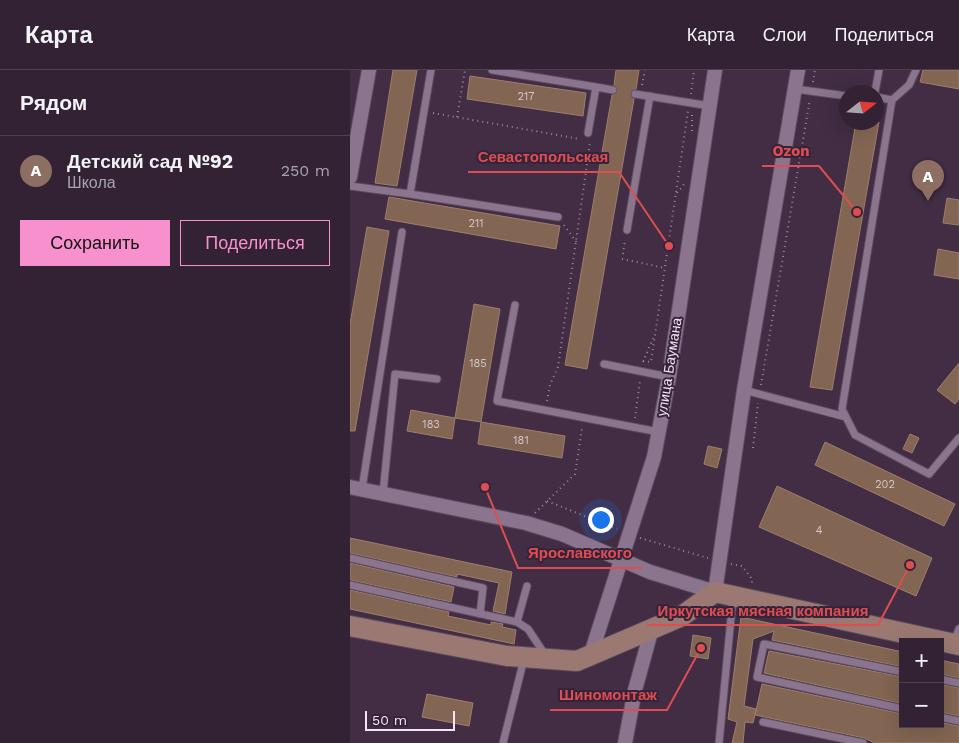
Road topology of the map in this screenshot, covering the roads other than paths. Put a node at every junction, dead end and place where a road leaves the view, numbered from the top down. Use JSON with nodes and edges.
{"nodes":[{"id":1,"x":369,"y":70,"type":"edge"},
{"id":2,"x":431,"y":70,"type":"edge"},
{"id":3,"x":492,"y":70,"type":"edge"},
{"id":4,"x":715,"y":70,"type":"edge"},
{"id":5,"x":798,"y":70,"type":"edge"},
{"id":6,"x":879,"y":70,"type":"edge"},
{"id":7,"x":916,"y":70,"type":"edge"},
{"id":8,"x":876,"y":85,"type":"edge"},
{"id":9,"x":596,"y":87,"type":"junction"},
{"id":10,"x":795,"y":89,"type":"junction"},
{"id":11,"x":613,"y":90,"type":"dead end"},
{"id":12,"x":638,"y":94,"type":"road end"},
{"id":13,"x":839,"y":95,"type":"edge"},
{"id":14,"x":650,"y":96,"type":"junction"},
{"id":15,"x":884,"y":98,"type":"edge"},
{"id":16,"x":892,"y":100,"type":"junction"},
{"id":17,"x":710,"y":106,"type":"junction"},
{"id":18,"x":588,"y":133,"type":"road end"},
{"id":19,"x":350,"y":177,"type":"edge"},
{"id":20,"x":350,"y":186,"type":"edge"},
{"id":21,"x":410,"y":194,"type":"junction"},
{"id":22,"x":558,"y":217,"type":"road end"},
{"id":23,"x":627,"y":230,"type":"road end"},
{"id":24,"x":402,"y":232,"type":"dead end"},
{"id":25,"x":515,"y":305,"type":"dead end"},
{"id":26,"x":604,"y":364,"type":"dead end"},
{"id":27,"x":669,"y":377,"type":"junction"},
{"id":28,"x":437,"y":379,"type":"dead end"},
{"id":29,"x":744,"y":390,"type":"junction"},
{"id":30,"x":846,"y":417,"type":"junction"},
{"id":31,"x":659,"y":432,"type":"junction"},
{"id":32,"x":959,"y":438,"type":"edge"},
{"id":33,"x":356,"y":488,"type":"edge"},
{"id":34,"x":383,"y":493,"type":"junction"},
{"id":35,"x":350,"y":558,"type":"edge"},
{"id":36,"x":620,"y":559,"type":"junction"},
{"id":37,"x":350,"y":585,"type":"edge"},
{"id":38,"x":526,"y":586,"type":"dead end"},
{"id":39,"x":733,"y":596,"type":"junction"},
{"id":40,"x":480,"y":614,"type":"junction"},
{"id":41,"x":517,"y":622,"type":"junction"},
{"id":42,"x":350,"y":626,"type":"edge"},
{"id":43,"x":652,"y":628,"type":"junction"},
{"id":44,"x":957,"y":639,"type":"edge"},
{"id":45,"x":590,"y":657,"type":"junction"},
{"id":46,"x":524,"y":658,"type":"junction"},
{"id":47,"x":548,"y":659,"type":"junction"},
{"id":48,"x":899,"y":671,"type":"edge"},
{"id":49,"x":944,"y":680,"type":"edge"},
{"id":50,"x":959,"y":683,"type":"edge"},
{"id":51,"x":899,"y":708,"type":"edge"},
{"id":52,"x":944,"y":718,"type":"edge"},
{"id":53,"x":763,"y":722,"type":"dead end"},
{"id":54,"x":959,"y":722,"type":"edge"},
{"id":55,"x":503,"y":743,"type":"edge"},
{"id":56,"x":625,"y":743,"type":"edge"},
{"id":57,"x":719,"y":743,"type":"edge"},
{"id":58,"x":863,"y":743,"type":"edge"}],
"edges":[{"from":1,"to":19,"type":"street"},
{"from":2,"to":21,"type":"lane"},
{"from":3,"to":9,"type":"lane"},
{"from":4,"to":17,"type":"street","name":"улица Баумана"},
{"from":5,"to":10,"type":"street"},
{"from":6,"to":8,"type":"lane"},
{"from":7,"to":16,"type":"lane"},
{"from":9,"to":11,"type":"lane"},
{"from":9,"to":18,"type":"lane"},
{"from":10,"to":13,"type":"lane"},
{"from":10,"to":29,"type":"street"},
{"from":12,"to":14,"type":"lane"},
{"from":14,"to":17,"type":"lane"},
{"from":14,"to":23,"type":"lane"},
{"from":15,"to":16,"type":"lane"},
{"from":16,"to":30,"type":"lane"},
{"from":17,"to":27,"type":"street","name":"улица Баумана"},
{"from":20,"to":21,"type":"lane"},
{"from":21,"to":22,"type":"lane"},
{"from":24,"to":33,"type":"lane"},
{"from":25,"to":31,"type":"lane"},
{"from":26,"to":27,"type":"lane"},
{"from":27,"to":31,"type":"street","name":"улица Баумана"},
{"from":28,"to":34,"type":"lane"},
{"from":29,"to":30,"type":"lane"},
{"from":29,"to":39,"type":"street"},
{"from":30,"to":32,"type":"lane"},
{"from":31,"to":36,"type":"street","name":"улица Баумана"},
{"from":33,"to":34,"type":"street"},
{"from":34,"to":36,"type":"street"},
{"from":35,"to":40,"type":"lane"},
{"from":36,"to":39,"type":"street"},
{"from":36,"to":45,"type":"street","name":"улица Баумана"},
{"from":37,"to":40,"type":"lane"},
{"from":38,"to":41,"type":"lane"},
{"from":39,"to":43,"type":"street"},
{"from":39,"to":44,"type":"street"},
{"from":39,"to":57,"type":"lane"},
{"from":40,"to":41,"type":"lane"},
{"from":41,"to":47,"type":"lane"},
{"from":42,"to":46,"type":"street"},
{"from":43,"to":45,"type":"street"},
{"from":43,"to":56,"type":"street"},
{"from":45,"to":47,"type":"street"},
{"from":46,"to":47,"type":"street"},
{"from":46,"to":55,"type":"lane"},
{"from":48,"to":51,"type":"lane"},
{"from":49,"to":50,"type":"lane"},
{"from":52,"to":54,"type":"lane"},
{"from":53,"to":58,"type":"lane"}]}
